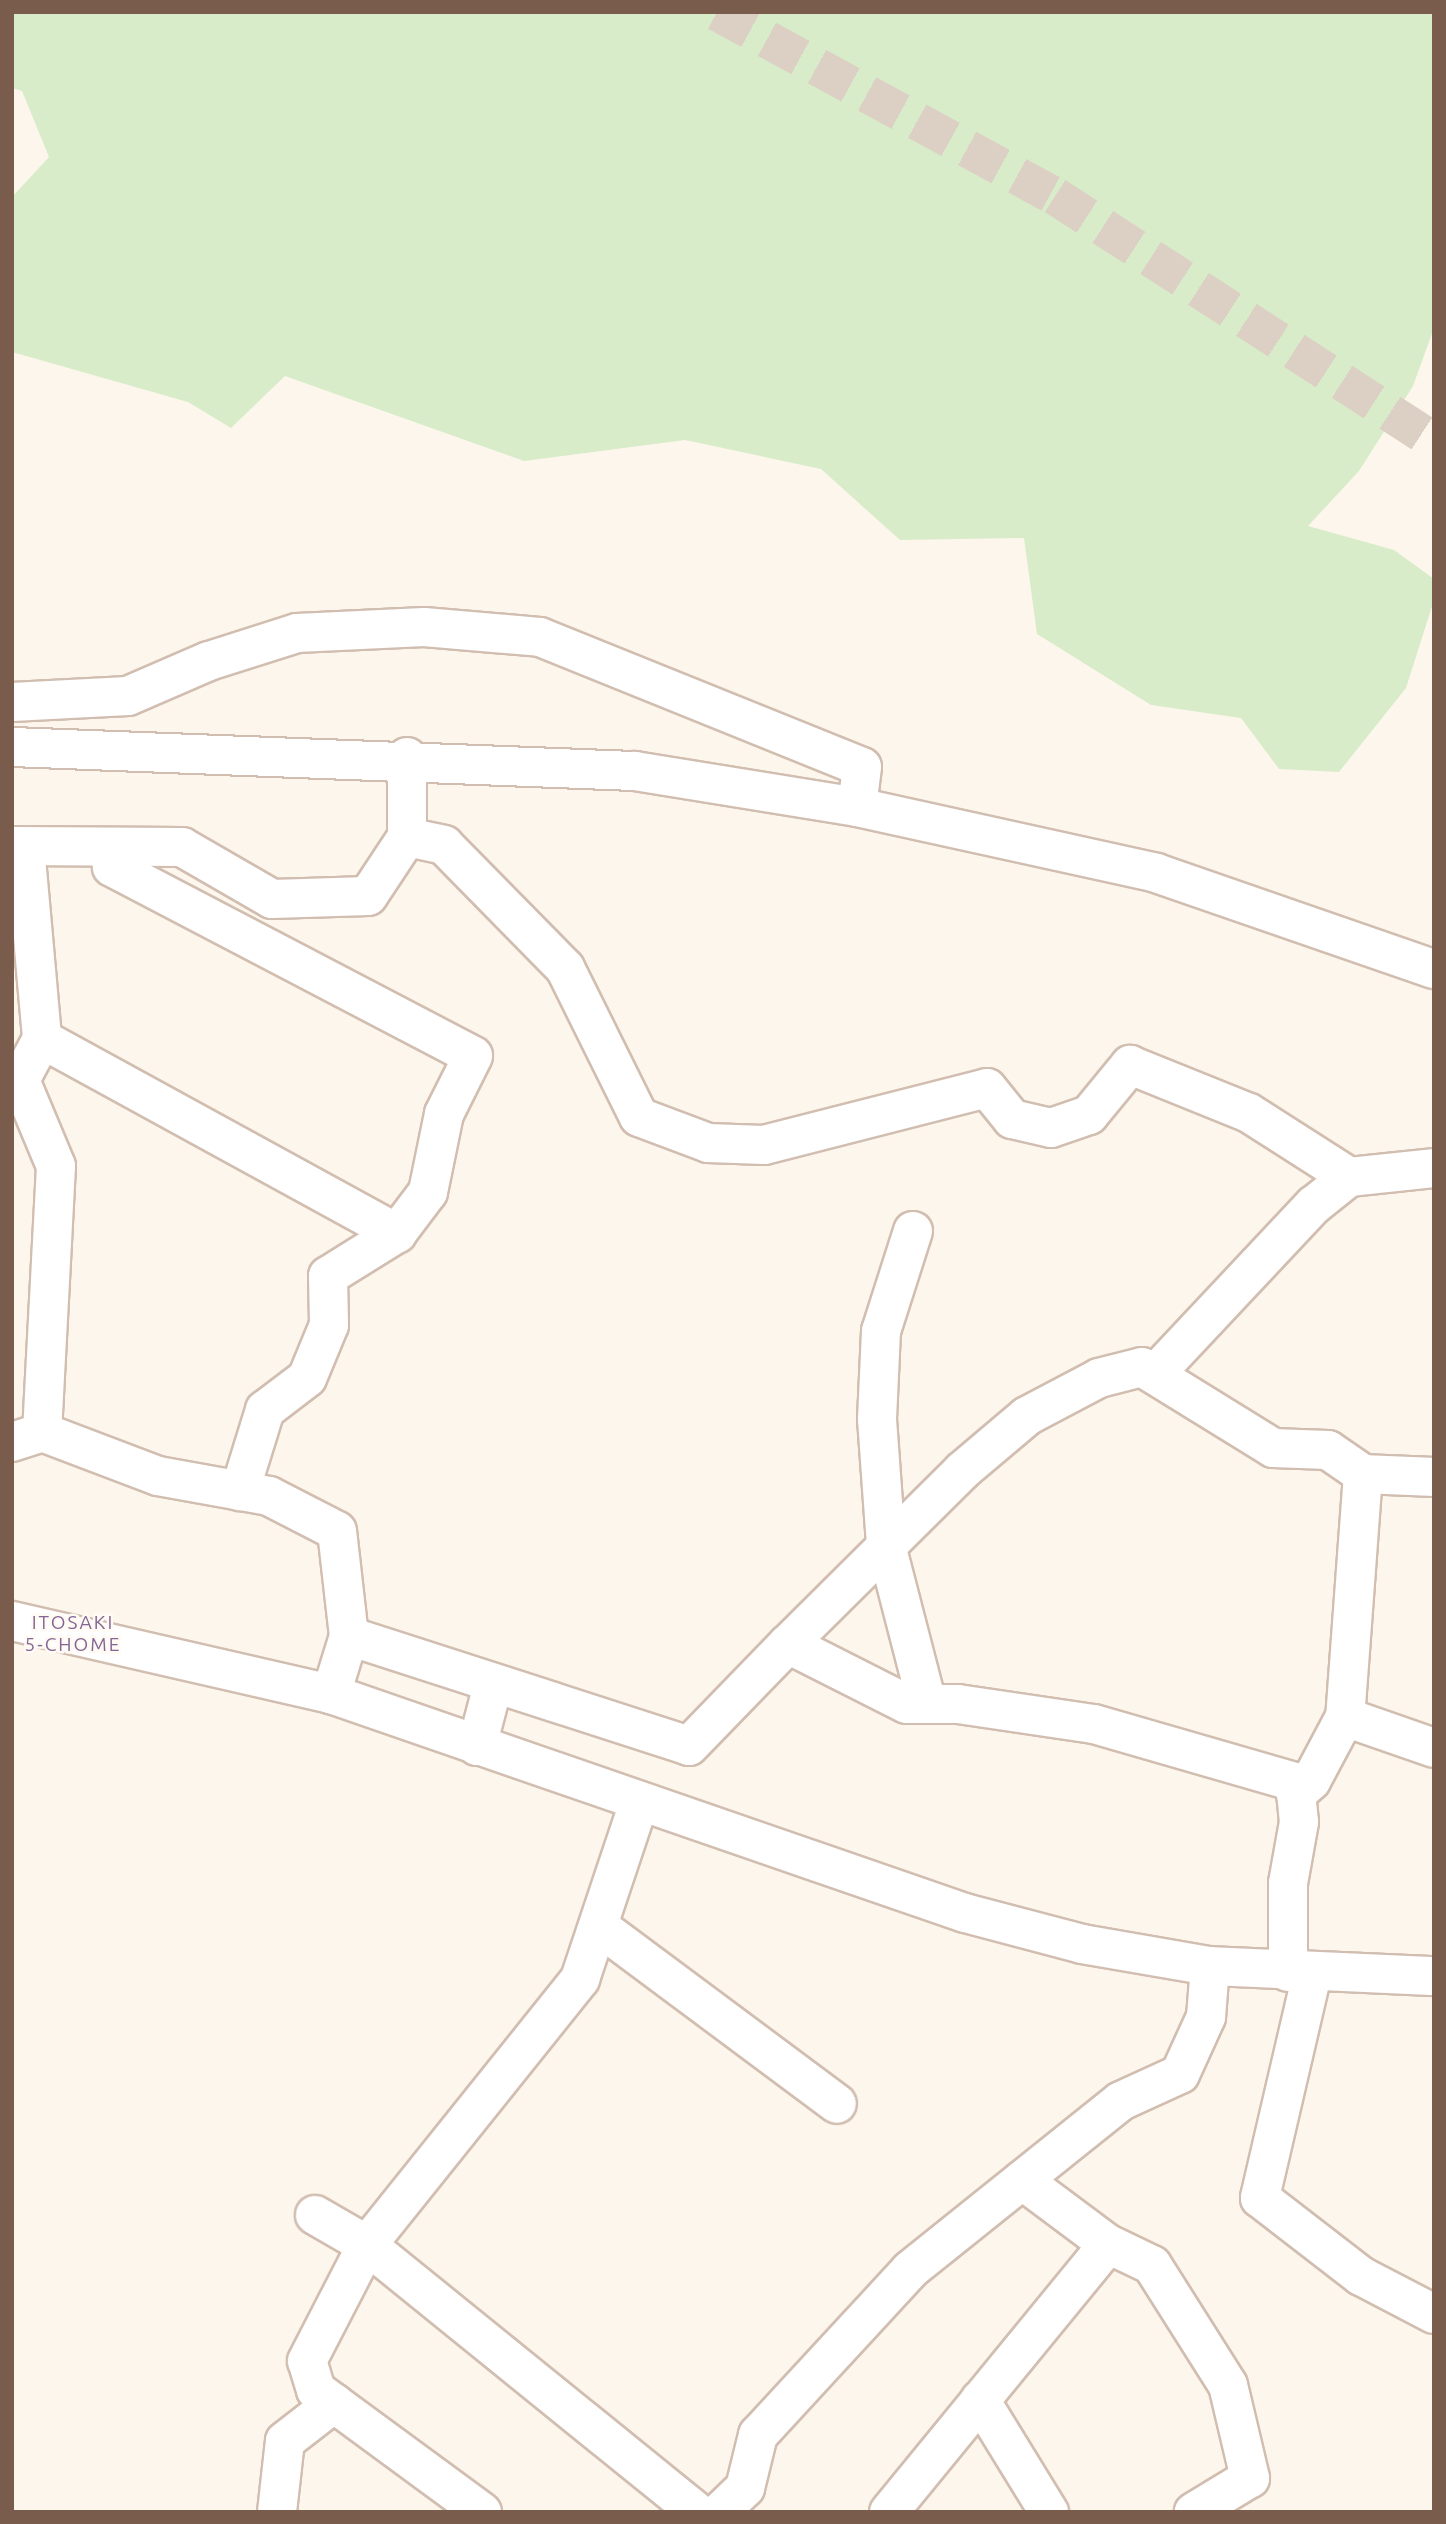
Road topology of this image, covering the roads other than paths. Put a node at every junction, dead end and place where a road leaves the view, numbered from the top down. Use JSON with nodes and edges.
{"nodes":[{"id":1,"x":12,"y":702,"type":"edge"},
{"id":2,"x":12,"y":747,"type":"edge"},
{"id":3,"x":407,"y":757,"type":"junction"},
{"id":4,"x":857,"y":807,"type":"junction"},
{"id":5,"x":407,"y":837,"type":"junction"},
{"id":6,"x":18,"y":847,"type":"edge"},
{"id":7,"x":110,"y":848,"type":"junction"},
{"id":8,"x":1434,"y":969,"type":"edge"},
{"id":9,"x":42,"y":1039,"type":"junction"},
{"id":10,"x":1434,"y":1168,"type":"edge"},
{"id":11,"x":1349,"y":1177,"type":"junction"},
{"id":12,"x":913,"y":1231,"type":"dead end"},
{"id":13,"x":397,"y":1233,"type":"junction"},
{"id":14,"x":1156,"y":1373,"type":"junction"},
{"id":15,"x":27,"y":1437,"type":"edge"},
{"id":16,"x":1363,"y":1474,"type":"junction"},
{"id":17,"x":1434,"y":1477,"type":"edge"},
{"id":18,"x":240,"y":1491,"type":"junction"},
{"id":19,"x":886,"y":1545,"type":"junction"},
{"id":20,"x":12,"y":1621,"type":"edge"},
{"id":21,"x":349,"y":1636,"type":"junction"},
{"id":22,"x":789,"y":1644,"type":"junction"},
{"id":23,"x":493,"y":1685,"type":"junction"},
{"id":24,"x":331,"y":1694,"type":"junction"},
{"id":25,"x":927,"y":1704,"type":"junction"},
{"id":26,"x":1345,"y":1717,"type":"junction"},
{"id":27,"x":477,"y":1746,"type":"junction"},
{"id":28,"x":1434,"y":1748,"type":"edge"},
{"id":29,"x":1296,"y":1794,"type":"junction"},
{"id":30,"x":639,"y":1803,"type":"junction"},
{"id":31,"x":601,"y":1928,"type":"junction"},
{"id":32,"x":1210,"y":1966,"type":"junction"},
{"id":33,"x":1300,"y":1973,"type":"junction"},
{"id":34,"x":1434,"y":1976,"type":"edge"},
{"id":35,"x":836,"y":2104,"type":"dead end"},
{"id":36,"x":1022,"y":2180,"type":"junction"},
{"id":37,"x":314,"y":2215,"type":"dead end"},
{"id":38,"x":1108,"y":2244,"type":"junction"},
{"id":39,"x":367,"y":2245,"type":"junction"},
{"id":40,"x":1434,"y":2314,"type":"edge"},
{"id":41,"x":980,"y":2400,"type":"junction"},
{"id":42,"x":334,"y":2403,"type":"junction"},
{"id":43,"x":277,"y":2512,"type":"edge"},
{"id":44,"x":482,"y":2512,"type":"edge"},
{"id":45,"x":697,"y":2512,"type":"edge"},
{"id":46,"x":720,"y":2512,"type":"edge"},
{"id":47,"x":889,"y":2512,"type":"edge"},
{"id":48,"x":1049,"y":2512,"type":"edge"},
{"id":49,"x":1194,"y":2512,"type":"edge"}],
"edges":[{"from":1,"to":4,"type":"street"},
{"from":2,"to":3,"type":"street"},
{"from":3,"to":4,"type":"street"},
{"from":3,"to":5,"type":"street"},
{"from":4,"to":8,"type":"street"},
{"from":5,"to":7,"type":"street"},
{"from":5,"to":11,"type":"street"},
{"from":6,"to":7,"type":"street"},
{"from":6,"to":9,"type":"street"},
{"from":7,"to":13,"type":"street"},
{"from":9,"to":13,"type":"street"},
{"from":9,"to":15,"type":"street"},
{"from":10,"to":11,"type":"street"},
{"from":11,"to":14,"type":"street"},
{"from":12,"to":19,"type":"street"},
{"from":13,"to":18,"type":"street"},
{"from":14,"to":16,"type":"street"},
{"from":14,"to":19,"type":"street"},
{"from":15,"to":18,"type":"street"},
{"from":16,"to":17,"type":"street"},
{"from":16,"to":26,"type":"street"},
{"from":18,"to":21,"type":"street"},
{"from":19,"to":22,"type":"street"},
{"from":19,"to":25,"type":"street"},
{"from":20,"to":24,"type":"street"},
{"from":21,"to":23,"type":"street"},
{"from":21,"to":24,"type":"street"},
{"from":22,"to":23,"type":"street"},
{"from":22,"to":25,"type":"street"},
{"from":23,"to":27,"type":"street"},
{"from":24,"to":27,"type":"street"},
{"from":25,"to":29,"type":"street"},
{"from":26,"to":28,"type":"street"},
{"from":26,"to":29,"type":"street"},
{"from":27,"to":30,"type":"street"},
{"from":29,"to":33,"type":"street"},
{"from":30,"to":31,"type":"street"},
{"from":30,"to":32,"type":"street"},
{"from":31,"to":35,"type":"street"},
{"from":31,"to":39,"type":"street"},
{"from":32,"to":33,"type":"street"},
{"from":32,"to":36,"type":"street"},
{"from":33,"to":34,"type":"street"},
{"from":33,"to":40,"type":"street"},
{"from":36,"to":38,"type":"street"},
{"from":36,"to":46,"type":"street"},
{"from":37,"to":39,"type":"street"},
{"from":38,"to":41,"type":"street"},
{"from":38,"to":49,"type":"street"},
{"from":39,"to":42,"type":"street"},
{"from":39,"to":45,"type":"street"},
{"from":41,"to":47,"type":"street"},
{"from":41,"to":48,"type":"street"},
{"from":42,"to":43,"type":"street"},
{"from":42,"to":44,"type":"street"}]}
